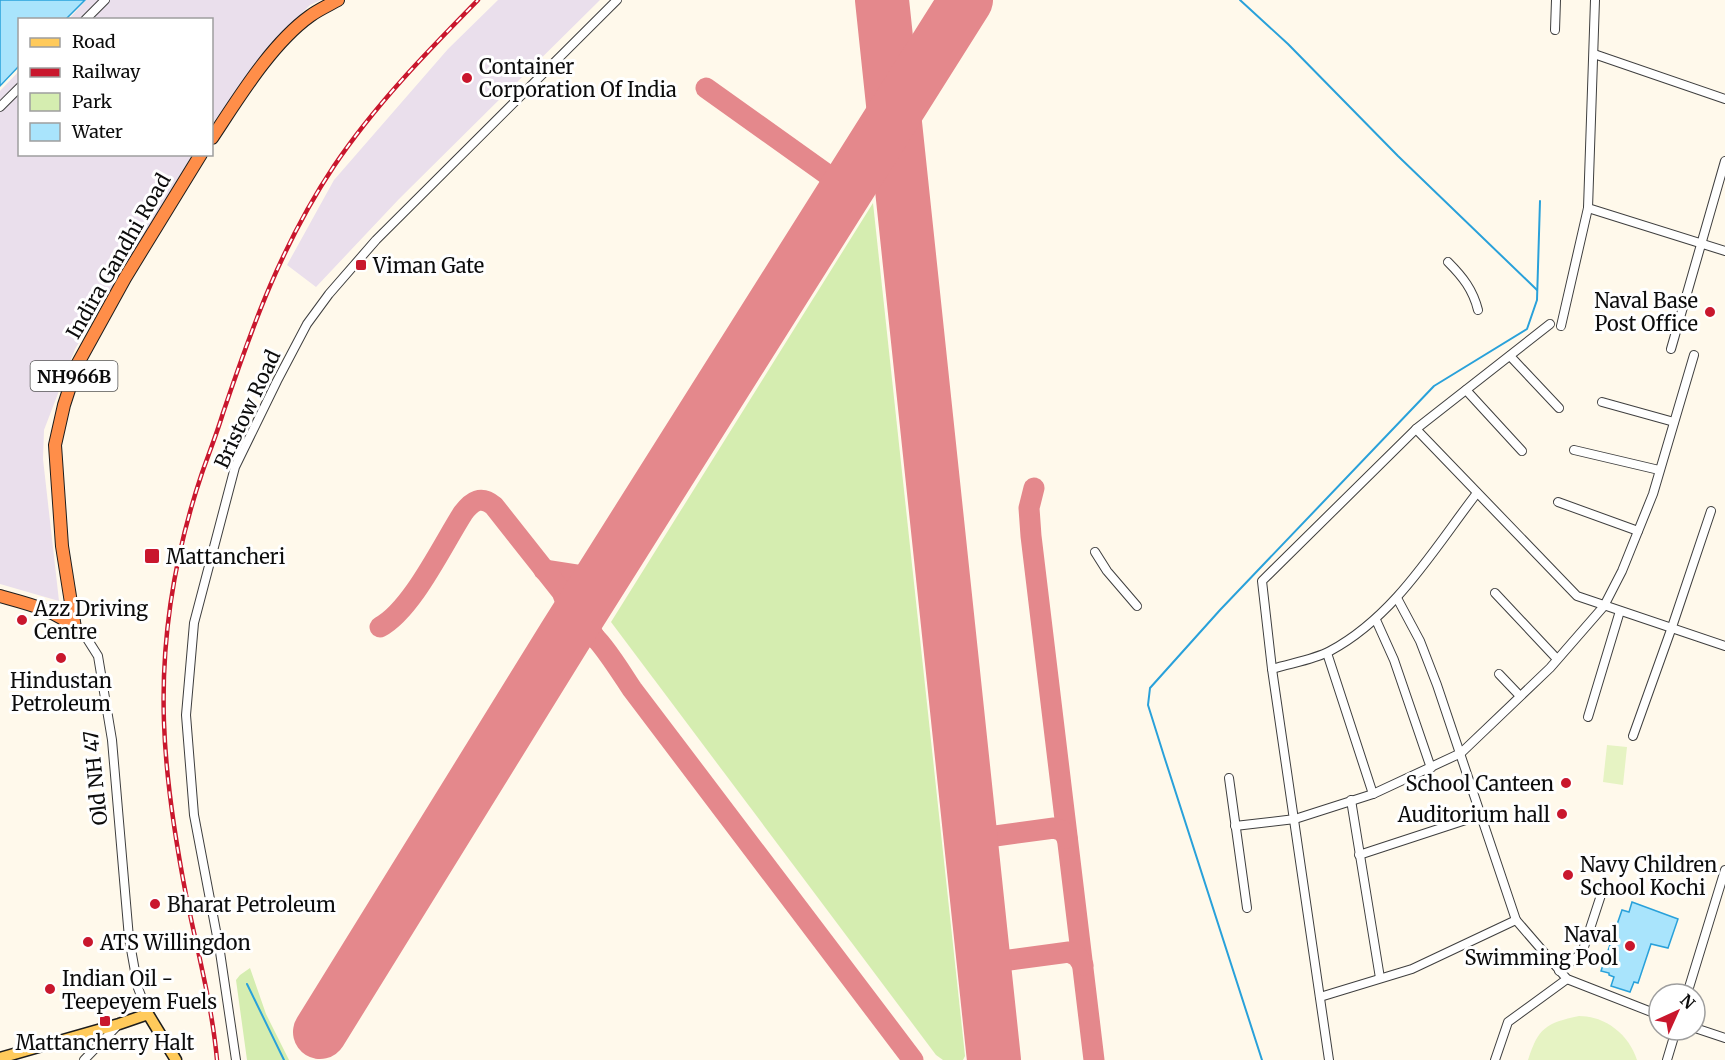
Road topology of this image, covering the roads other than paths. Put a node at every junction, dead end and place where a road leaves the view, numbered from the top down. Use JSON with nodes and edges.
{"nodes":[{"id":1,"x":105,"y":0,"type":"edge"},
{"id":2,"x":338,"y":0,"type":"edge"},
{"id":3,"x":617,"y":0,"type":"edge"},
{"id":4,"x":1556,"y":0,"type":"edge"},
{"id":5,"x":1595,"y":0,"type":"edge"},
{"id":6,"x":87,"y":18,"type":"edge"},
{"id":7,"x":1555,"y":30,"type":"dead end"},
{"id":8,"x":1594,"y":54,"type":"junction"},
{"id":9,"x":18,"y":89,"type":"edge"},
{"id":10,"x":1725,"y":99,"type":"edge"},
{"id":11,"x":0,"y":106,"type":"edge"},
{"id":12,"x":213,"y":136,"type":"edge"},
{"id":13,"x":200,"y":156,"type":"edge"},
{"id":14,"x":1725,"y":161,"type":"edge"},
{"id":15,"x":1588,"y":208,"type":"junction"},
{"id":16,"x":1702,"y":244,"type":"junction"},
{"id":17,"x":1725,"y":251,"type":"edge"},
{"id":18,"x":1448,"y":262,"type":"dead end"},
{"id":19,"x":1478,"y":310,"type":"dead end"},
{"id":20,"x":1550,"y":324,"type":"dead end"},
{"id":21,"x":1561,"y":326,"type":"dead end"},
{"id":22,"x":1671,"y":349,"type":"dead end"},
{"id":23,"x":1694,"y":355,"type":"dead end"},
{"id":24,"x":1510,"y":356,"type":"junction"},
{"id":25,"x":1466,"y":390,"type":"junction"},
{"id":26,"x":1602,"y":402,"type":"dead end"},
{"id":27,"x":1559,"y":408,"type":"dead end"},
{"id":28,"x":1674,"y":422,"type":"junction"},
{"id":29,"x":1416,"y":429,"type":"junction"},
{"id":30,"x":1574,"y":450,"type":"dead end"},
{"id":31,"x":1522,"y":451,"type":"dead end"},
{"id":32,"x":1659,"y":470,"type":"junction"},
{"id":33,"x":1477,"y":493,"type":"junction"},
{"id":34,"x":1558,"y":502,"type":"dead end"},
{"id":35,"x":1711,"y":511,"type":"dead end"},
{"id":36,"x":1638,"y":531,"type":"junction"},
{"id":37,"x":1095,"y":552,"type":"dead end"},
{"id":38,"x":1495,"y":593,"type":"dead end"},
{"id":39,"x":0,"y":596,"type":"edge"},
{"id":40,"x":1397,"y":598,"type":"junction"},
{"id":41,"x":1137,"y":606,"type":"dead end"},
{"id":42,"x":1604,"y":606,"type":"junction"},
{"id":43,"x":1620,"y":611,"type":"junction"},
{"id":44,"x":1376,"y":620,"type":"junction"},
{"id":45,"x":1672,"y":627,"type":"junction"},
{"id":46,"x":75,"y":628,"type":"junction"},
{"id":47,"x":1725,"y":646,"type":"edge"},
{"id":48,"x":1328,"y":653,"type":"junction"},
{"id":49,"x":1557,"y":659,"type":"junction"},
{"id":50,"x":1272,"y":669,"type":"junction"},
{"id":51,"x":1499,"y":674,"type":"dead end"},
{"id":52,"x":1520,"y":696,"type":"junction"},
{"id":53,"x":1588,"y":717,"type":"dead end"},
{"id":54,"x":1633,"y":736,"type":"dead end"},
{"id":55,"x":1461,"y":753,"type":"junction"},
{"id":56,"x":1431,"y":768,"type":"junction"},
{"id":57,"x":1229,"y":778,"type":"dead end"},
{"id":58,"x":1373,"y":794,"type":"junction"},
{"id":59,"x":1351,"y":800,"type":"junction"},
{"id":60,"x":1481,"y":815,"type":"junction"},
{"id":61,"x":1295,"y":819,"type":"junction"},
{"id":62,"x":1235,"y":826,"type":"junction"},
{"id":63,"x":1359,"y":855,"type":"junction"},
{"id":64,"x":1725,"y":870,"type":"edge"},
{"id":65,"x":1602,"y":892,"type":"dead end"},
{"id":66,"x":1247,"y":908,"type":"dead end"},
{"id":67,"x":1516,"y":920,"type":"junction"},
{"id":68,"x":1559,"y":971,"type":"junction"},
{"id":69,"x":1380,"y":978,"type":"junction"},
{"id":70,"x":1567,"y":980,"type":"junction"},
{"id":71,"x":1691,"y":982,"type":"edge"},
{"id":72,"x":1320,"y":997,"type":"junction"},
{"id":73,"x":1647,"y":1011,"type":"edge"},
{"id":74,"x":148,"y":1014,"type":"junction"},
{"id":75,"x":119,"y":1024,"type":"junction"},
{"id":76,"x":1707,"y":1032,"type":"edge"},
{"id":77,"x":1725,"y":1038,"type":"edge"},
{"id":78,"x":1672,"y":1042,"type":"edge"},
{"id":79,"x":0,"y":1058,"type":"edge"},
{"id":80,"x":84,"y":1060,"type":"edge"},
{"id":81,"x":176,"y":1060,"type":"edge"},
{"id":82,"x":236,"y":1060,"type":"edge"},
{"id":83,"x":1329,"y":1060,"type":"edge"},
{"id":84,"x":1495,"y":1060,"type":"edge"},
{"id":85,"x":1667,"y":1060,"type":"edge"}],
"edges":[{"from":1,"to":6,"type":"street"},
{"from":2,"to":12,"type":"highway"},
{"from":3,"to":82,"type":"street","name":"Bristow Road"},
{"from":4,"to":7,"type":"street"},
{"from":5,"to":8,"type":"street"},
{"from":8,"to":10,"type":"street"},
{"from":8,"to":15,"type":"street"},
{"from":9,"to":11,"type":"street"},
{"from":13,"to":46,"type":"highway","name":"Indira Gandhi Road","number":"NH966B"},
{"from":14,"to":16,"type":"street"},
{"from":15,"to":16,"type":"street"},
{"from":15,"to":21,"type":"street"},
{"from":16,"to":17,"type":"street"},
{"from":16,"to":22,"type":"street"},
{"from":18,"to":19,"type":"street"},
{"from":20,"to":24,"type":"street"},
{"from":23,"to":28,"type":"street"},
{"from":24,"to":25,"type":"street"},
{"from":24,"to":27,"type":"street"},
{"from":25,"to":29,"type":"street"},
{"from":25,"to":31,"type":"street"},
{"from":26,"to":28,"type":"street"},
{"from":28,"to":32,"type":"street"},
{"from":29,"to":33,"type":"street"},
{"from":29,"to":50,"type":"street"},
{"from":30,"to":32,"type":"street"},
{"from":32,"to":36,"type":"street"},
{"from":33,"to":40,"type":"street"},
{"from":33,"to":42,"type":"street"},
{"from":34,"to":36,"type":"street"},
{"from":35,"to":45,"type":"street"},
{"from":36,"to":42,"type":"street"},
{"from":37,"to":41,"type":"street"},
{"from":38,"to":49,"type":"street"},
{"from":39,"to":46,"type":"highway","name":"Old NH 47"},
{"from":40,"to":44,"type":"street"},
{"from":40,"to":55,"type":"street"},
{"from":42,"to":43,"type":"street"},
{"from":42,"to":49,"type":"street"},
{"from":43,"to":45,"type":"street"},
{"from":43,"to":53,"type":"street"},
{"from":44,"to":48,"type":"street"},
{"from":44,"to":56,"type":"street"},
{"from":45,"to":47,"type":"street"},
{"from":45,"to":54,"type":"street"},
{"from":46,"to":74,"type":"street","name":"Old NH 47"},
{"from":48,"to":50,"type":"street"},
{"from":48,"to":58,"type":"street"},
{"from":49,"to":52,"type":"street"},
{"from":50,"to":61,"type":"street"},
{"from":51,"to":52,"type":"street"},
{"from":52,"to":55,"type":"street"},
{"from":55,"to":56,"type":"street"},
{"from":55,"to":60,"type":"street"},
{"from":56,"to":58,"type":"street"},
{"from":57,"to":62,"type":"street"},
{"from":58,"to":59,"type":"street"},
{"from":59,"to":61,"type":"street"},
{"from":59,"to":63,"type":"street"},
{"from":60,"to":63,"type":"street"},
{"from":60,"to":67,"type":"street"},
{"from":61,"to":62,"type":"street"},
{"from":61,"to":72,"type":"street"},
{"from":62,"to":66,"type":"street"},
{"from":63,"to":69,"type":"street"},
{"from":64,"to":71,"type":"street"},
{"from":65,"to":68,"type":"street"},
{"from":67,"to":68,"type":"street"},
{"from":67,"to":69,"type":"street"},
{"from":68,"to":70,"type":"street"},
{"from":69,"to":72,"type":"street"},
{"from":70,"to":73,"type":"street"},
{"from":70,"to":84,"type":"street"},
{"from":72,"to":83,"type":"street"},
{"from":74,"to":75,"type":"main road"},
{"from":74,"to":81,"type":"main road","name":"Old NH 47"},
{"from":75,"to":79,"type":"main road"},
{"from":75,"to":80,"type":"street"},
{"from":76,"to":77,"type":"street"},
{"from":78,"to":85,"type":"street"}]}
